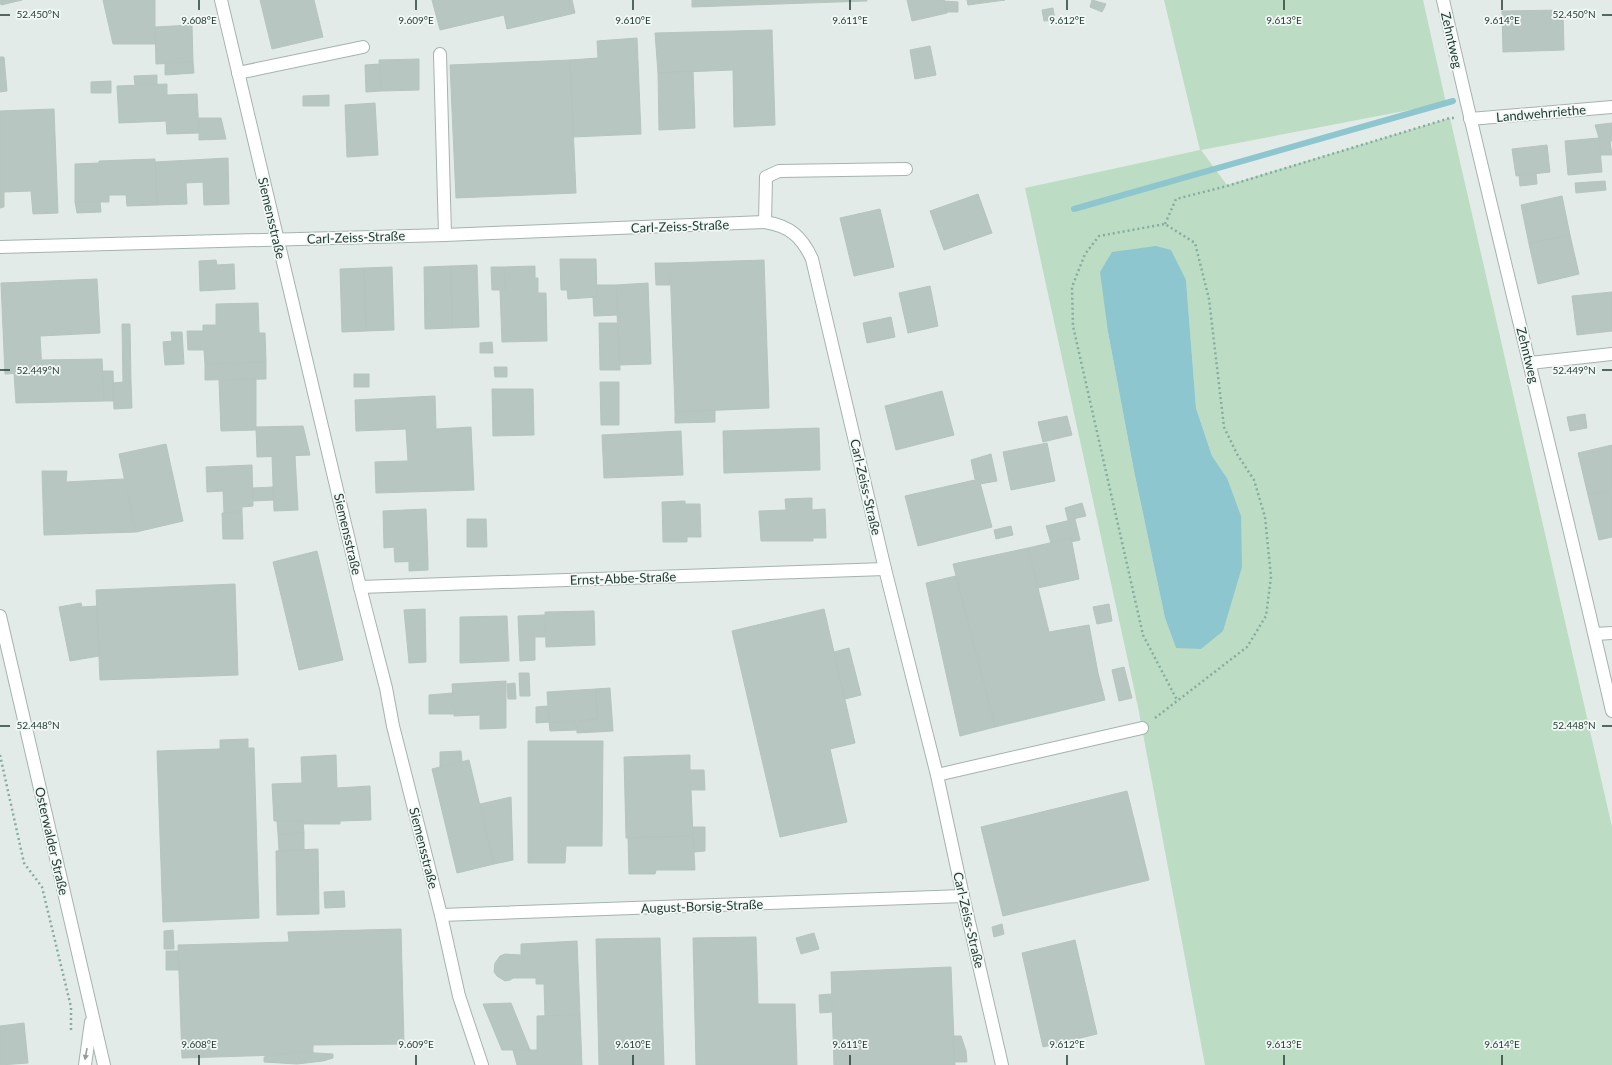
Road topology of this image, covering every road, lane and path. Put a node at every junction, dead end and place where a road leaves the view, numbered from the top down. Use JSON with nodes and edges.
{"nodes":[{"id":1,"x":221,"y":0,"type":"edge"},
{"id":2,"x":1443,"y":0,"type":"edge"},
{"id":3,"x":363,"y":47,"type":"dead end"},
{"id":4,"x":440,"y":54,"type":"dead end"},
{"id":5,"x":238,"y":73,"type":"junction"},
{"id":6,"x":1612,"y":107,"type":"edge"},
{"id":7,"x":1470,"y":119,"type":"junction"},
{"id":8,"x":906,"y":169,"type":"dead end"},
{"id":9,"x":765,"y":222,"type":"junction"},
{"id":10,"x":1165,"y":224,"type":"junction"},
{"id":11,"x":445,"y":235,"type":"junction"},
{"id":12,"x":277,"y":240,"type":"junction"},
{"id":13,"x":0,"y":247,"type":"edge"},
{"id":14,"x":1612,"y":354,"type":"edge"},
{"id":15,"x":1530,"y":363,"type":"junction"},
{"id":16,"x":885,"y":569,"type":"junction"},
{"id":17,"x":360,"y":587,"type":"junction"},
{"id":18,"x":0,"y":616,"type":"edge"},
{"id":19,"x":1612,"y":633,"type":"edge"},
{"id":20,"x":1594,"y":634,"type":"junction"},
{"id":21,"x":1177,"y":700,"type":"junction"},
{"id":22,"x":1612,"y":711,"type":"edge"},
{"id":23,"x":1142,"y":728,"type":"joint"},
{"id":24,"x":0,"y":755,"type":"edge"},
{"id":25,"x":937,"y":775,"type":"junction"},
{"id":26,"x":963,"y":896,"type":"junction"},
{"id":27,"x":441,"y":915,"type":"junction"},
{"id":28,"x":92,"y":1015,"type":"junction"},
{"id":29,"x":71,"y":1035,"type":"dead end"},
{"id":30,"x":84,"y":1065,"type":"edge"},
{"id":31,"x":104,"y":1065,"type":"edge"},
{"id":32,"x":482,"y":1065,"type":"edge"},
{"id":33,"x":1002,"y":1065,"type":"edge"}],
"edges":[{"from":1,"to":5,"type":"street","name":"Siemensstraße"},
{"from":2,"to":7,"type":"street","name":"Zehntweg"},
{"from":3,"to":5,"type":"street"},
{"from":4,"to":11,"type":"street"},
{"from":5,"to":12,"type":"street","name":"Siemensstraße"},
{"from":6,"to":7,"type":"street","name":"Landwehrriethe"},
{"from":7,"to":10,"type":"path"},
{"from":7,"to":15,"type":"street","name":"Zehntweg"},
{"from":8,"to":9,"type":"street"},
{"from":9,"to":11,"type":"street","name":"Carl-Zeiss-Straße"},
{"from":9,"to":16,"type":"street","name":"Carl-Zeiss-Straße"},
{"from":10,"to":21,"type":"path"},
{"from":10,"to":21,"type":"path"},
{"from":11,"to":12,"type":"street","name":"Carl-Zeiss-Straße"},
{"from":12,"to":13,"type":"street","name":"Carl-Zeiss-Straße"},
{"from":12,"to":17,"type":"street","name":"Siemensstraße"},
{"from":14,"to":15,"type":"street"},
{"from":15,"to":20,"type":"street","name":"Zehntweg"},
{"from":16,"to":17,"type":"street","name":"Ernst-Abbe-Straße"},
{"from":16,"to":25,"type":"street","name":"Carl-Zeiss-Straße"},
{"from":17,"to":27,"type":"street","name":"Siemensstraße"},
{"from":18,"to":28,"type":"street","name":"Osterwalder Straße"},
{"from":19,"to":20,"type":"street"},
{"from":20,"to":22,"type":"street","name":"Zehntweg"},
{"from":21,"to":23,"type":"path"},
{"from":23,"to":25,"type":"street"},
{"from":24,"to":29,"type":"path"},
{"from":25,"to":26,"type":"street","name":"Carl-Zeiss-Straße"},
{"from":26,"to":27,"type":"street","name":"August-Borsig-Straße"},
{"from":26,"to":33,"type":"street","name":"Carl-Zeiss-Straße"},
{"from":27,"to":32,"type":"street","name":"Siemensstraße"},
{"from":28,"to":30,"type":"street","one_way":true},
{"from":28,"to":31,"type":"street","name":"Osterwalder Straße"}]}
